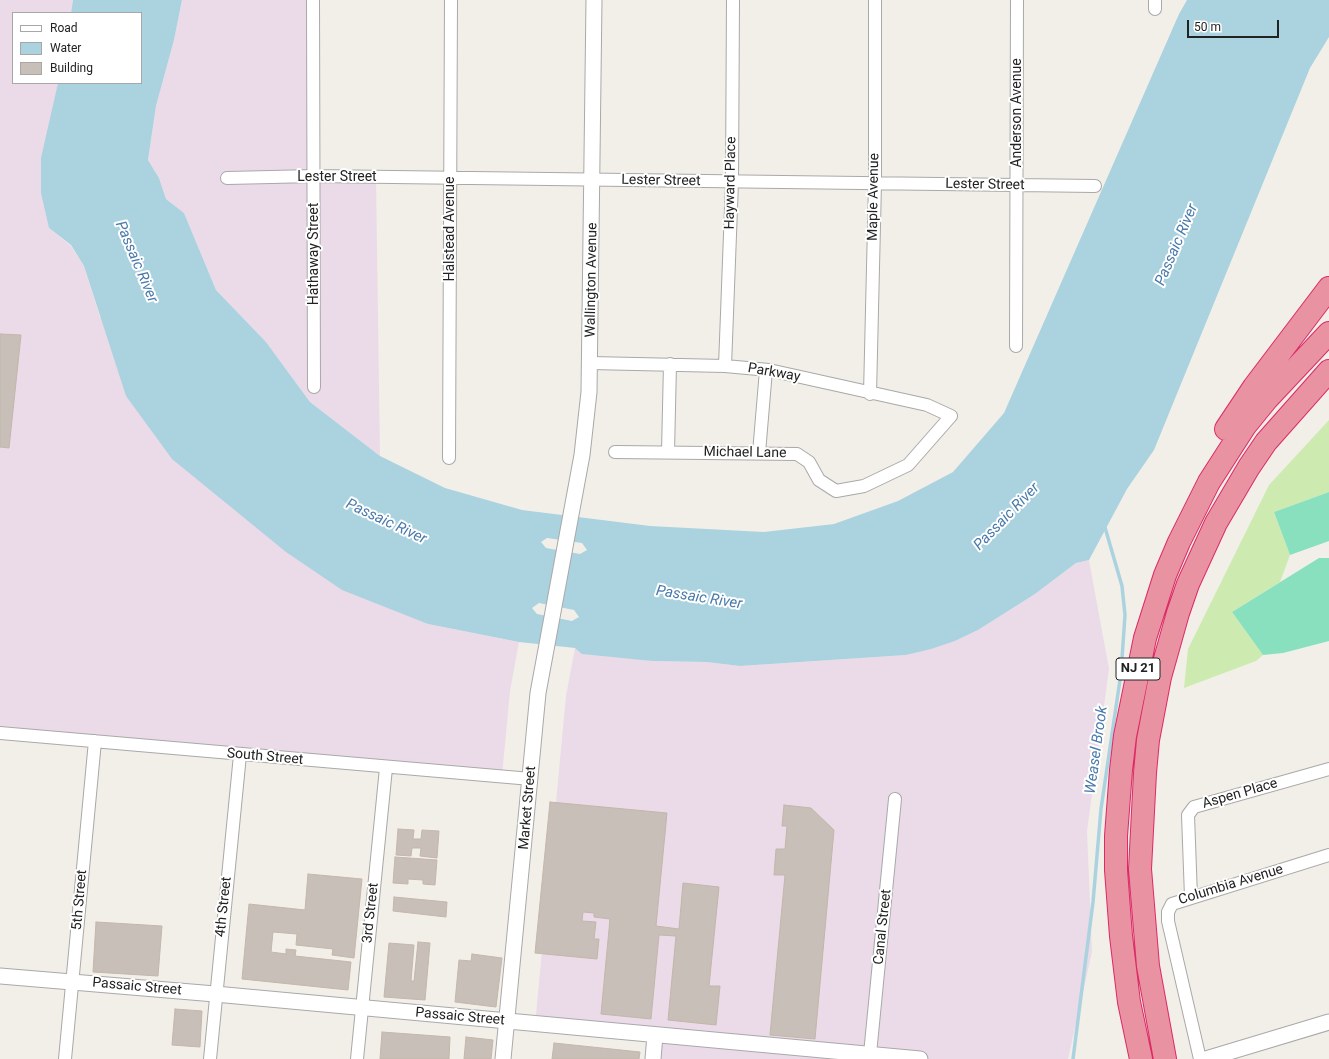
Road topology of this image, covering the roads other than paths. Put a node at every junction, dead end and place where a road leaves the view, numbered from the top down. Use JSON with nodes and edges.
{"nodes":[{"id":1,"x":313,"y":0,"type":"edge"},
{"id":2,"x":451,"y":0,"type":"edge"},
{"id":3,"x":594,"y":0,"type":"edge"},
{"id":4,"x":733,"y":0,"type":"edge"},
{"id":5,"x":875,"y":0,"type":"edge"},
{"id":6,"x":1017,"y":0,"type":"edge"},
{"id":7,"x":314,"y":176,"type":"junction"},
{"id":8,"x":226,"y":178,"type":"dead end"},
{"id":9,"x":450,"y":178,"type":"junction"},
{"id":10,"x":593,"y":180,"type":"junction"},
{"id":11,"x":732,"y":182,"type":"junction"},
{"id":12,"x":874,"y":184,"type":"junction"},
{"id":13,"x":1016,"y":185,"type":"junction"},
{"id":14,"x":1095,"y":186,"type":"dead end"},
{"id":15,"x":1329,"y":288,"type":"edge"},
{"id":16,"x":1329,"y":333,"type":"edge"},
{"id":17,"x":1016,"y":346,"type":"dead end"},
{"id":18,"x":591,"y":363,"type":"junction"},
{"id":19,"x":670,"y":364,"type":"junction"},
{"id":20,"x":726,"y":366,"type":"junction"},
{"id":21,"x":766,"y":370,"type":"junction"},
{"id":22,"x":1329,"y":371,"type":"edge"},
{"id":23,"x":314,"y":388,"type":"dead end"},
{"id":24,"x":870,"y":394,"type":"junction"},
{"id":25,"x":951,"y":416,"type":"joint"},
{"id":26,"x":615,"y":452,"type":"dead end"},
{"id":27,"x":668,"y":452,"type":"junction"},
{"id":28,"x":758,"y":453,"type":"junction"},
{"id":29,"x":450,"y":458,"type":"dead end"},
{"id":30,"x":563,"y":558,"type":"joint"},
{"id":31,"x":1145,"y":638,"type":"junction"},
{"id":32,"x":0,"y":733,"type":"edge"},
{"id":33,"x":95,"y":741,"type":"junction"},
{"id":34,"x":240,"y":754,"type":"junction"},
{"id":35,"x":386,"y":768,"type":"junction"},
{"id":36,"x":1329,"y":768,"type":"edge"},
{"id":37,"x":531,"y":779,"type":"junction"},
{"id":38,"x":895,"y":799,"type":"dead end"},
{"id":39,"x":1329,"y":855,"type":"edge"},
{"id":40,"x":1191,"y":897,"type":"junction"},
{"id":41,"x":0,"y":976,"type":"edge"},
{"id":42,"x":73,"y":981,"type":"junction"},
{"id":43,"x":215,"y":994,"type":"junction"},
{"id":44,"x":362,"y":1008,"type":"junction"},
{"id":45,"x":506,"y":1022,"type":"junction"},
{"id":46,"x":1329,"y":1022,"type":"edge"},
{"id":47,"x":655,"y":1035,"type":"junction"},
{"id":48,"x":870,"y":1054,"type":"junction"},
{"id":49,"x":1164,"y":1055,"type":"edge"},
{"id":50,"x":65,"y":1059,"type":"edge"},
{"id":51,"x":210,"y":1059,"type":"edge"},
{"id":52,"x":357,"y":1059,"type":"edge"},
{"id":53,"x":503,"y":1059,"type":"edge"},
{"id":54,"x":653,"y":1059,"type":"edge"},
{"id":55,"x":920,"y":1059,"type":"edge"},
{"id":56,"x":1140,"y":1059,"type":"edge"},
{"id":57,"x":1200,"y":1059,"type":"edge"},
{"id":58,"x":1206,"y":1059,"type":"edge"}],
"edges":[{"from":1,"to":7,"type":"street","name":"Hathaway Street"},
{"from":2,"to":9,"type":"street","name":"Halstead Avenue"},
{"from":3,"to":10,"type":"street","name":"Wallington Avenue"},
{"from":4,"to":11,"type":"street","name":"Hayward Place"},
{"from":5,"to":12,"type":"street","name":"Maple Avenue"},
{"from":6,"to":13,"type":"street","name":"Anderson Avenue"},
{"from":7,"to":8,"type":"street","name":"Lester Street"},
{"from":7,"to":9,"type":"street","name":"Lester Street"},
{"from":7,"to":23,"type":"street","name":"Hathaway Street"},
{"from":9,"to":10,"type":"street","name":"Lester Street"},
{"from":9,"to":29,"type":"street","name":"Halstead Avenue"},
{"from":10,"to":11,"type":"street","name":"Lester Street"},
{"from":10,"to":18,"type":"street","name":"Wallington Avenue"},
{"from":11,"to":12,"type":"street","name":"Lester Street"},
{"from":11,"to":20,"type":"street","name":"Hayward Place"},
{"from":12,"to":13,"type":"street","name":"Lester Street"},
{"from":12,"to":24,"type":"street","name":"Maple Avenue"},
{"from":13,"to":14,"type":"street","name":"Lester Street"},
{"from":13,"to":17,"type":"street","name":"Anderson Avenue"},
{"from":15,"to":31,"type":"highway"},
{"from":16,"to":31,"type":"highway","number":"NJ 21"},
{"from":18,"to":19,"type":"street","name":"Parkway"},
{"from":18,"to":30,"type":"street","name":"Wallington Avenue"},
{"from":19,"to":20,"type":"street","name":"Parkway"},
{"from":19,"to":27,"type":"street"},
{"from":20,"to":21,"type":"street","name":"Parkway"},
{"from":21,"to":24,"type":"street","name":"Parkway"},
{"from":21,"to":28,"type":"street"},
{"from":22,"to":49,"type":"highway","number":"NJ 21"},
{"from":24,"to":25,"type":"street","name":"Parkway"},
{"from":25,"to":28,"type":"street","name":"Michael Lane"},
{"from":26,"to":27,"type":"street","name":"Michael Lane"},
{"from":27,"to":28,"type":"street","name":"Michael Lane"},
{"from":30,"to":37,"type":"street","name":"Market Street"},
{"from":31,"to":56,"type":"highway","number":"NJ 21"},
{"from":32,"to":33,"type":"street","name":"South Street"},
{"from":33,"to":34,"type":"street","name":"South Street"},
{"from":33,"to":42,"type":"street","name":"5th Street"},
{"from":34,"to":35,"type":"street","name":"South Street"},
{"from":34,"to":43,"type":"street","name":"4th Street"},
{"from":35,"to":37,"type":"street","name":"South Street"},
{"from":35,"to":44,"type":"street","name":"3rd Street"},
{"from":36,"to":40,"type":"street","name":"Aspen Place"},
{"from":37,"to":45,"type":"street","name":"Market Street"},
{"from":38,"to":48,"type":"street","name":"Canal Street"},
{"from":39,"to":40,"type":"street","name":"Columbia Avenue"},
{"from":40,"to":57,"type":"street","name":"Columbia Avenue"},
{"from":41,"to":42,"type":"street","name":"Passaic Street"},
{"from":42,"to":43,"type":"street","name":"Passaic Street"},
{"from":42,"to":50,"type":"street","name":"5th Street"},
{"from":43,"to":44,"type":"street","name":"Passaic Street"},
{"from":43,"to":51,"type":"street","name":"4th Street"},
{"from":44,"to":45,"type":"street","name":"Passaic Street"},
{"from":44,"to":52,"type":"street","name":"3rd Street"},
{"from":45,"to":47,"type":"street","name":"Passaic Street"},
{"from":45,"to":53,"type":"street","name":"Market Street"},
{"from":46,"to":58,"type":"street"},
{"from":47,"to":48,"type":"street","name":"Passaic Street"},
{"from":47,"to":54,"type":"street"},
{"from":48,"to":55,"type":"street","name":"Passaic Street"}]}
